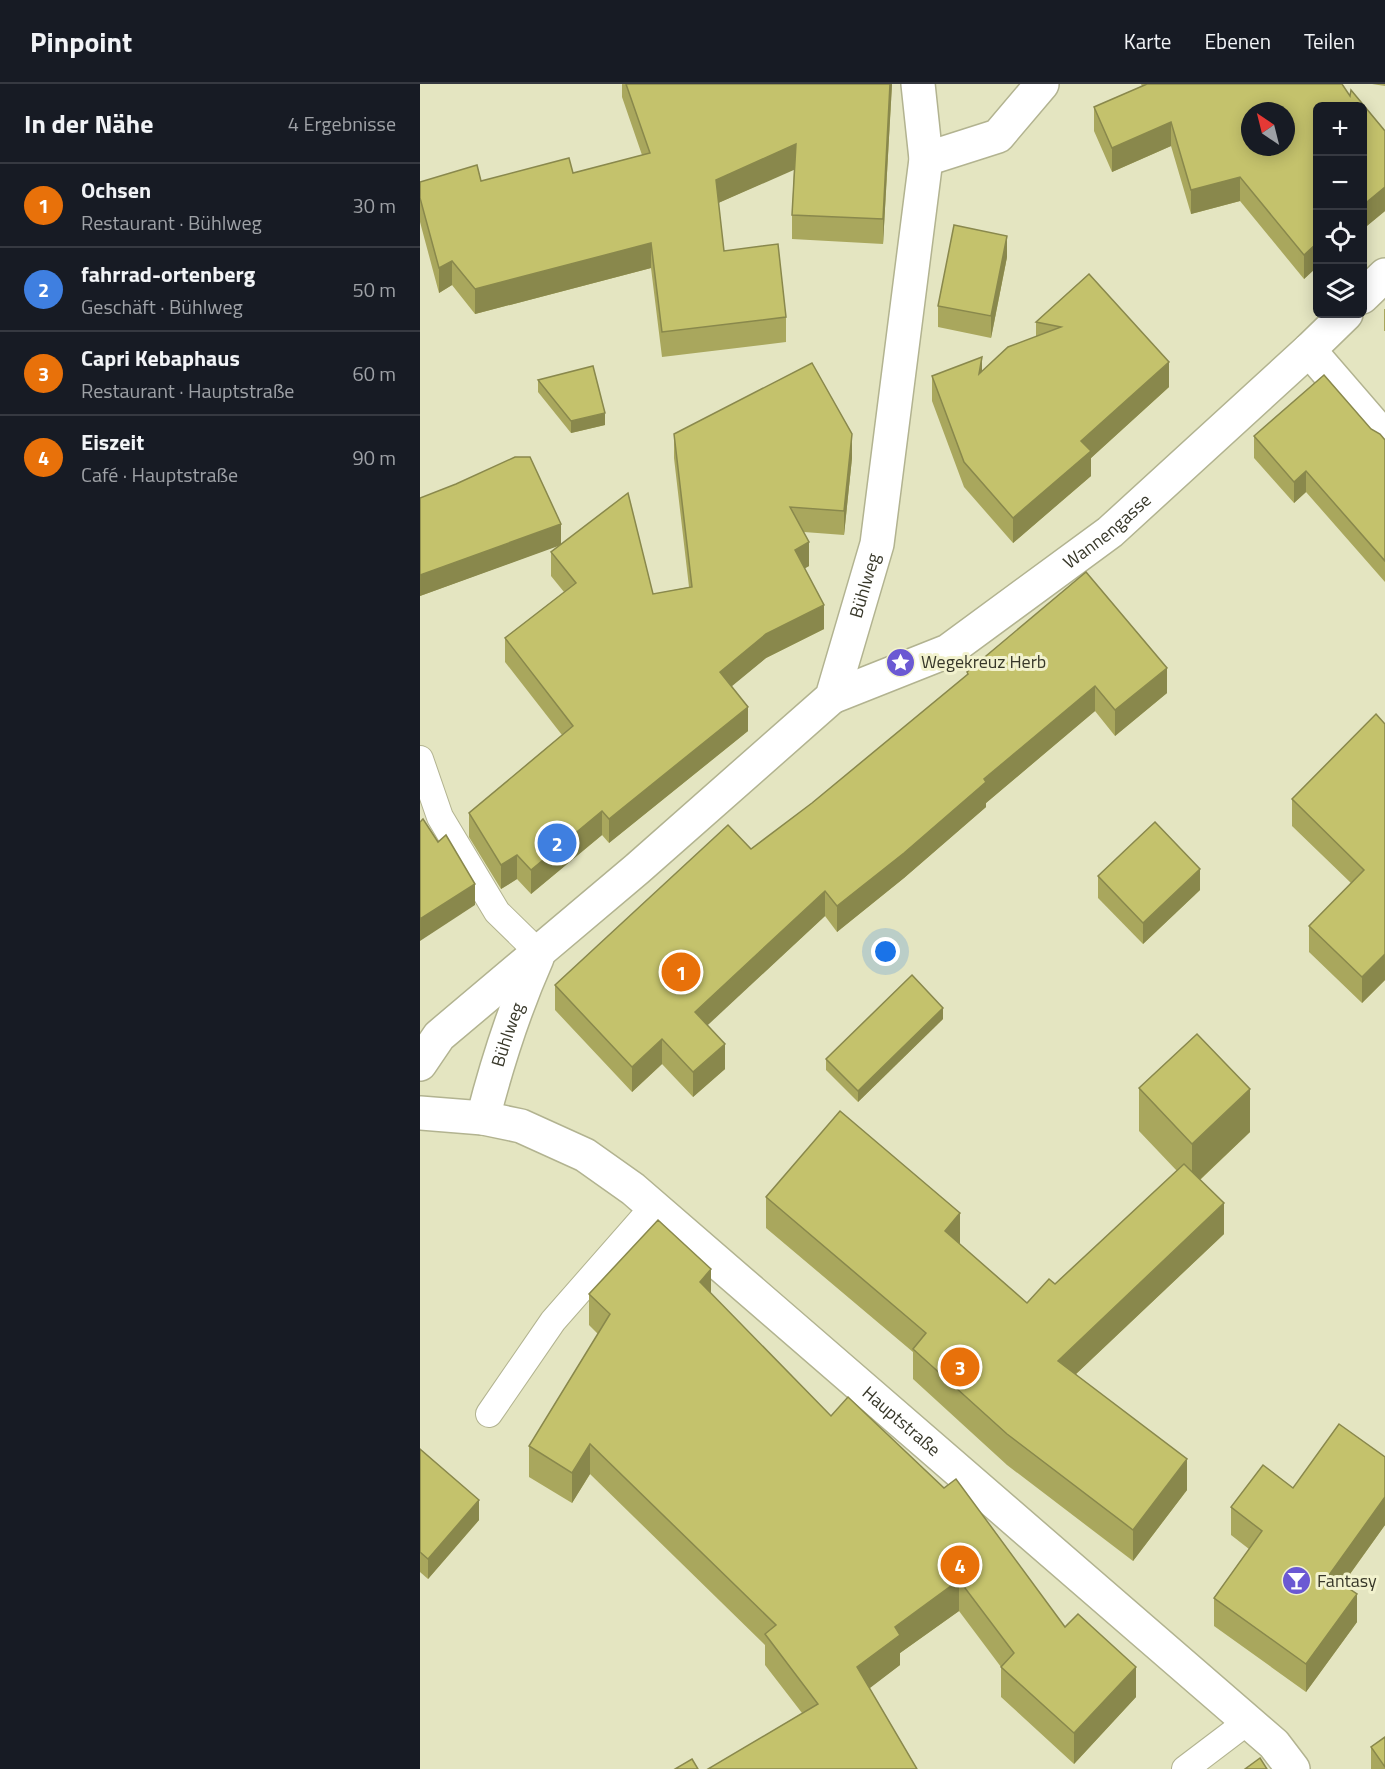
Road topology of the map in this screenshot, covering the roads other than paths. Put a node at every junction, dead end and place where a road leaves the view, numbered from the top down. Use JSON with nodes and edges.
{"nodes":[{"id":1,"x":918,"y":84,"type":"edge"},
{"id":2,"x":1042,"y":84,"type":"edge"},
{"id":3,"x":926,"y":159,"type":"junction"},
{"id":4,"x":1385,"y":275,"type":"edge"},
{"id":5,"x":1367,"y":292,"type":"edge"},
{"id":6,"x":1342,"y":318,"type":"edge"},
{"id":7,"x":1309,"y":350,"type":"junction"},
{"id":8,"x":1385,"y":438,"type":"edge"},
{"id":9,"x":832,"y":697,"type":"junction"},
{"id":10,"x":420,"y":759,"type":"edge"},
{"id":11,"x":538,"y":953,"type":"junction"},
{"id":12,"x":420,"y":1064,"type":"edge"},
{"id":13,"x":420,"y":1113,"type":"edge"},
{"id":14,"x":483,"y":1118,"type":"junction"},
{"id":15,"x":654,"y":1207,"type":"junction"},
{"id":16,"x":489,"y":1414,"type":"dead end"},
{"id":17,"x":1247,"y":1722,"type":"junction"},
{"id":18,"x":1185,"y":1769,"type":"edge"},
{"id":19,"x":1293,"y":1769,"type":"edge"}],
"edges":[{"from":1,"to":3,"type":"street","name":"Bühlweg"},
{"from":2,"to":3,"type":"street"},
{"from":3,"to":9,"type":"street","name":"Bühlweg"},
{"from":4,"to":5,"type":"street"},
{"from":6,"to":7,"type":"street","name":"Wannengasse"},
{"from":7,"to":8,"type":"street"},
{"from":7,"to":9,"type":"street","name":"Wannengasse"},
{"from":9,"to":11,"type":"street","name":"Bühlweg"},
{"from":10,"to":11,"type":"lane"},
{"from":11,"to":12,"type":"street","name":"Bühlweg"},
{"from":11,"to":14,"type":"street","name":"Bühlweg"},
{"from":13,"to":14,"type":"street","name":"Hauptstraße"},
{"from":14,"to":15,"type":"street","name":"Hauptstraße"},
{"from":15,"to":16,"type":"lane"},
{"from":15,"to":17,"type":"street","name":"Hauptstraße"},
{"from":17,"to":18,"type":"lane"},
{"from":17,"to":19,"type":"street","name":"Hauptstraße"}]}
